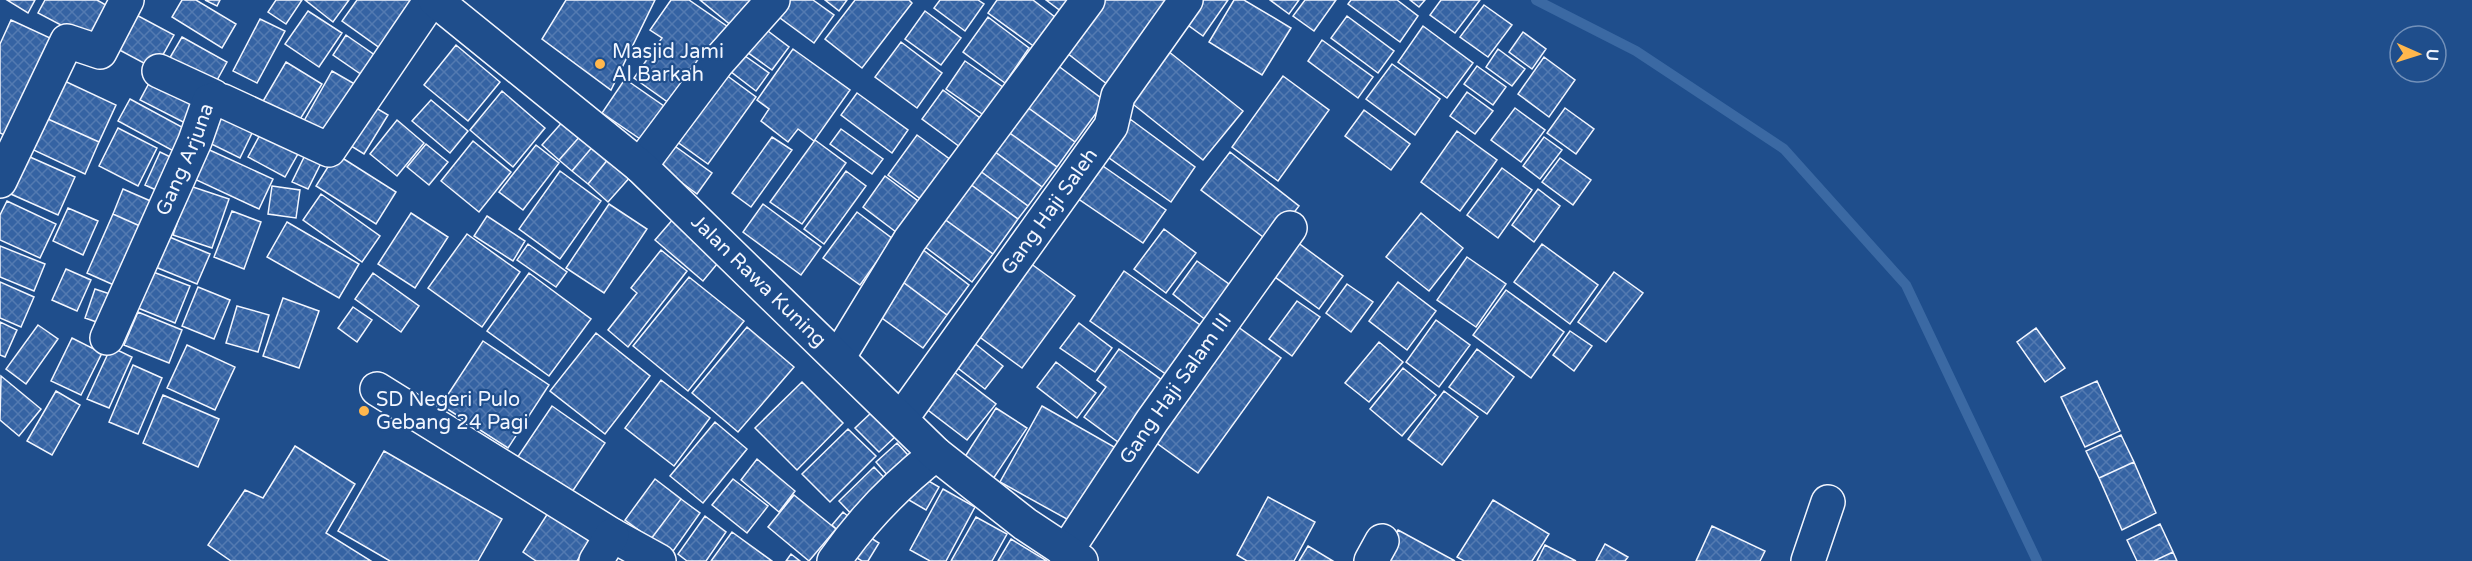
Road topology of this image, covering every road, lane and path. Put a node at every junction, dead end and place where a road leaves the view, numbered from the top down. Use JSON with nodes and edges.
{"nodes":[{"id":1,"x":127,"y":0,"type":"edge"},
{"id":2,"x":433,"y":0,"type":"edge"},
{"id":3,"x":773,"y":0,"type":"edge"},
{"id":4,"x":1088,"y":0,"type":"edge"},
{"id":5,"x":1186,"y":0,"type":"edge"},
{"id":6,"x":159,"y":71,"type":"dead end"},
{"id":7,"x":211,"y":101,"type":"junction"},
{"id":8,"x":640,"y":166,"type":"junction"},
{"id":9,"x":0,"y":181,"type":"edge"},
{"id":10,"x":1290,"y":228,"type":"dead end"},
{"id":11,"x":107,"y":339,"type":"dead end"},
{"id":12,"x":838,"y":358,"type":"junction"},
{"id":13,"x":377,"y":389,"type":"dead end"},
{"id":14,"x":901,"y":419,"type":"junction"},
{"id":15,"x":936,"y":454,"type":"junction"},
{"id":16,"x":1828,"y":502,"type":"dead end"},
{"id":17,"x":604,"y":548,"type":"edge"},
{"id":18,"x":1073,"y":557,"type":"edge"},
{"id":19,"x":659,"y":561,"type":"edge"},
{"id":20,"x":834,"y":561,"type":"edge"},
{"id":21,"x":1808,"y":561,"type":"edge"}],
"edges":[{"from":1,"to":9,"type":"street"},
{"from":2,"to":7,"type":"street","name":"Gang Arjuna"},
{"from":2,"to":8,"type":"street","name":"Jalan Rawa Kuning"},
{"from":3,"to":8,"type":"street"},
{"from":4,"to":12,"type":"street"},
{"from":5,"to":14,"type":"street","name":"Gang Haji Saleh"},
{"from":6,"to":7,"type":"street"},
{"from":7,"to":11,"type":"street","name":"Gang Arjuna"},
{"from":8,"to":12,"type":"street","name":"Jalan Rawa Kuning"},
{"from":10,"to":18,"type":"street","name":"Gang Haji Salam III"},
{"from":12,"to":14,"type":"street","name":"Jalan Rawa Kuning"},
{"from":13,"to":17,"type":"street"},
{"from":14,"to":15,"type":"street","name":"Jalan Rawa Kuning"},
{"from":15,"to":18,"type":"street","name":"Jalan Rawa Kuning"},
{"from":15,"to":20,"type":"street"},
{"from":16,"to":21,"type":"street"},
{"from":17,"to":19,"type":"street"}]}
